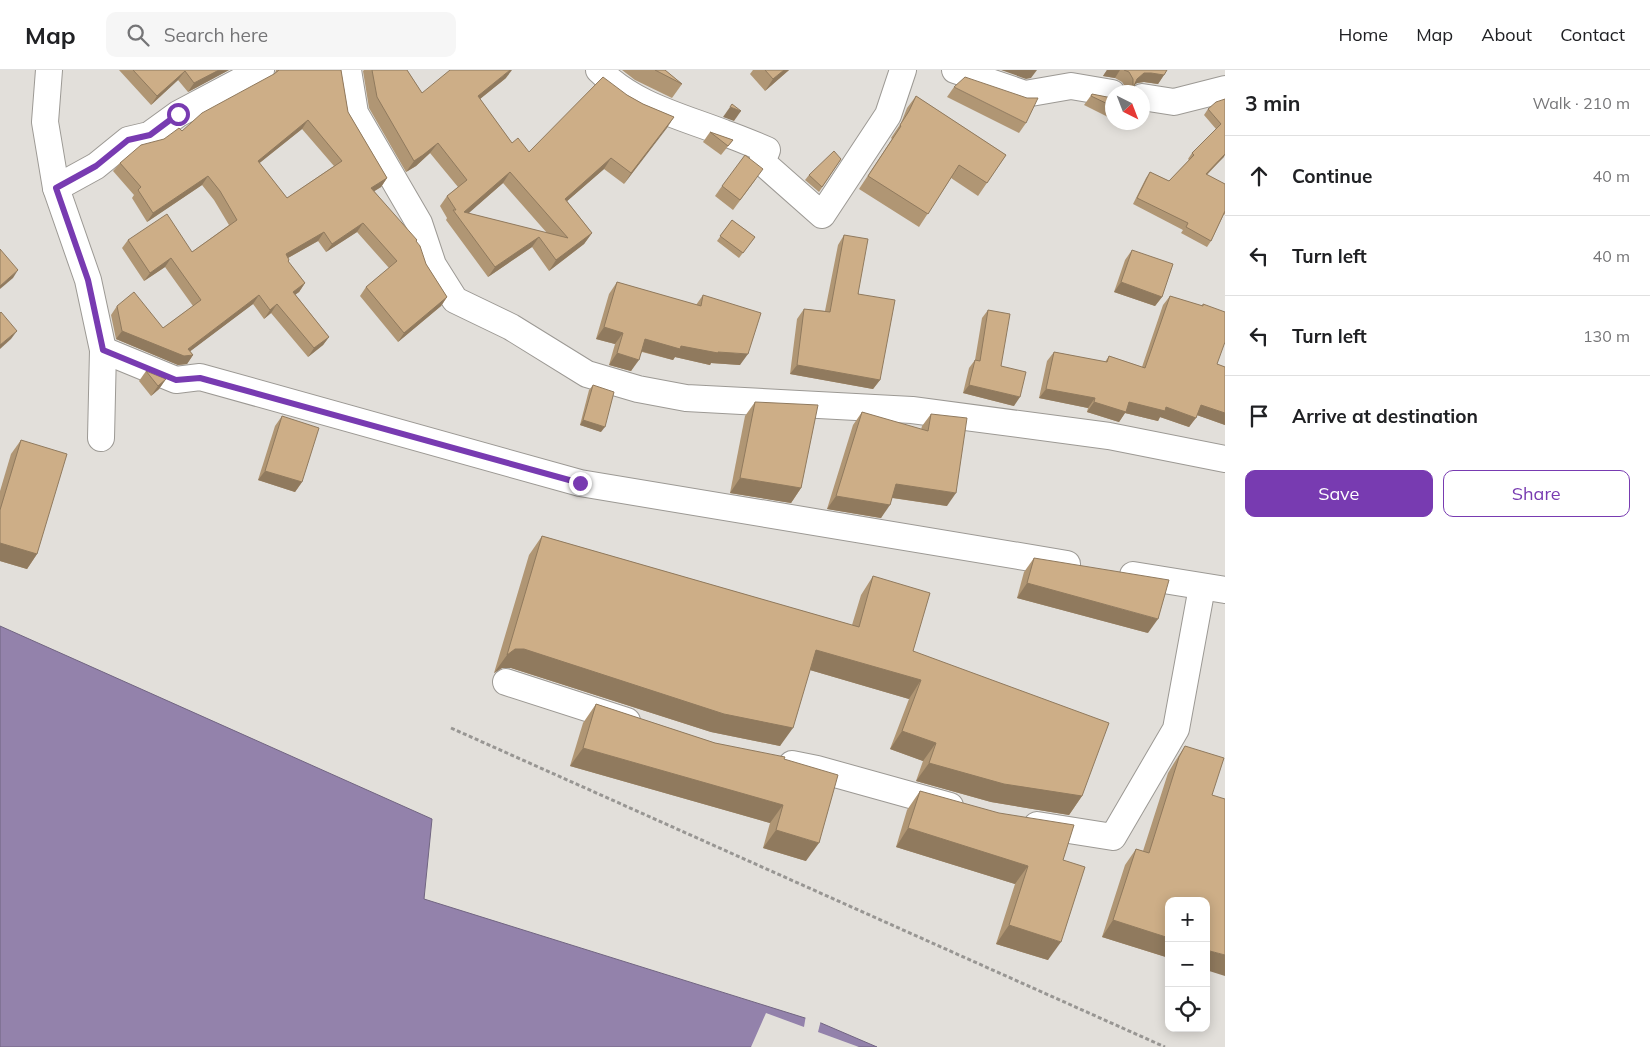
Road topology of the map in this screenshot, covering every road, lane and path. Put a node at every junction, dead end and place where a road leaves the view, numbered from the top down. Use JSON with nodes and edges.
{"nodes":[{"id":1,"x":49,"y":70,"type":"edge"},
{"id":2,"x":261,"y":70,"type":"edge"},
{"id":3,"x":348,"y":70,"type":"edge"},
{"id":4,"x":599,"y":70,"type":"edge"},
{"id":5,"x":903,"y":70,"type":"edge"},
{"id":6,"x":955,"y":70,"type":"edge"},
{"id":7,"x":1225,"y":89,"type":"edge"},
{"id":8,"x":1105,"y":92,"type":"edge"},
{"id":9,"x":1150,"y":98,"type":"edge"},
{"id":10,"x":56,"y":188,"type":"junction"},
{"id":11,"x":103,"y":350,"type":"junction"},
{"id":12,"x":101,"y":438,"type":"dead end"},
{"id":13,"x":1225,"y":460,"type":"edge"},
{"id":14,"x":1085,"y":568,"type":"edge"},
{"id":15,"x":1115,"y":572,"type":"edge"},
{"id":16,"x":1214,"y":589,"type":"edge"},
{"id":17,"x":506,"y":682,"type":"dead end"},
{"id":18,"x":451,"y":728,"type":"dead end"},
{"id":19,"x":652,"y":729,"type":"edge"},
{"id":20,"x":771,"y":760,"type":"edge"},
{"id":21,"x":969,"y":812,"type":"edge"},
{"id":22,"x":1017,"y":822,"type":"edge"},
{"id":23,"x":1165,"y":1047,"type":"edge"}],
"edges":[{"from":1,"to":10,"type":"street"},
{"from":2,"to":10,"type":"street"},
{"from":3,"to":13,"type":"street"},
{"from":4,"to":5,"type":"street"},
{"from":6,"to":8,"type":"street"},
{"from":7,"to":9,"type":"street"},
{"from":10,"to":11,"type":"street"},
{"from":11,"to":12,"type":"street"},
{"from":11,"to":14,"type":"street"},
{"from":15,"to":16,"type":"street"},
{"from":16,"to":22,"type":"street"},
{"from":17,"to":19,"type":"street"},
{"from":18,"to":23,"type":"path"},
{"from":20,"to":21,"type":"street"}]}
